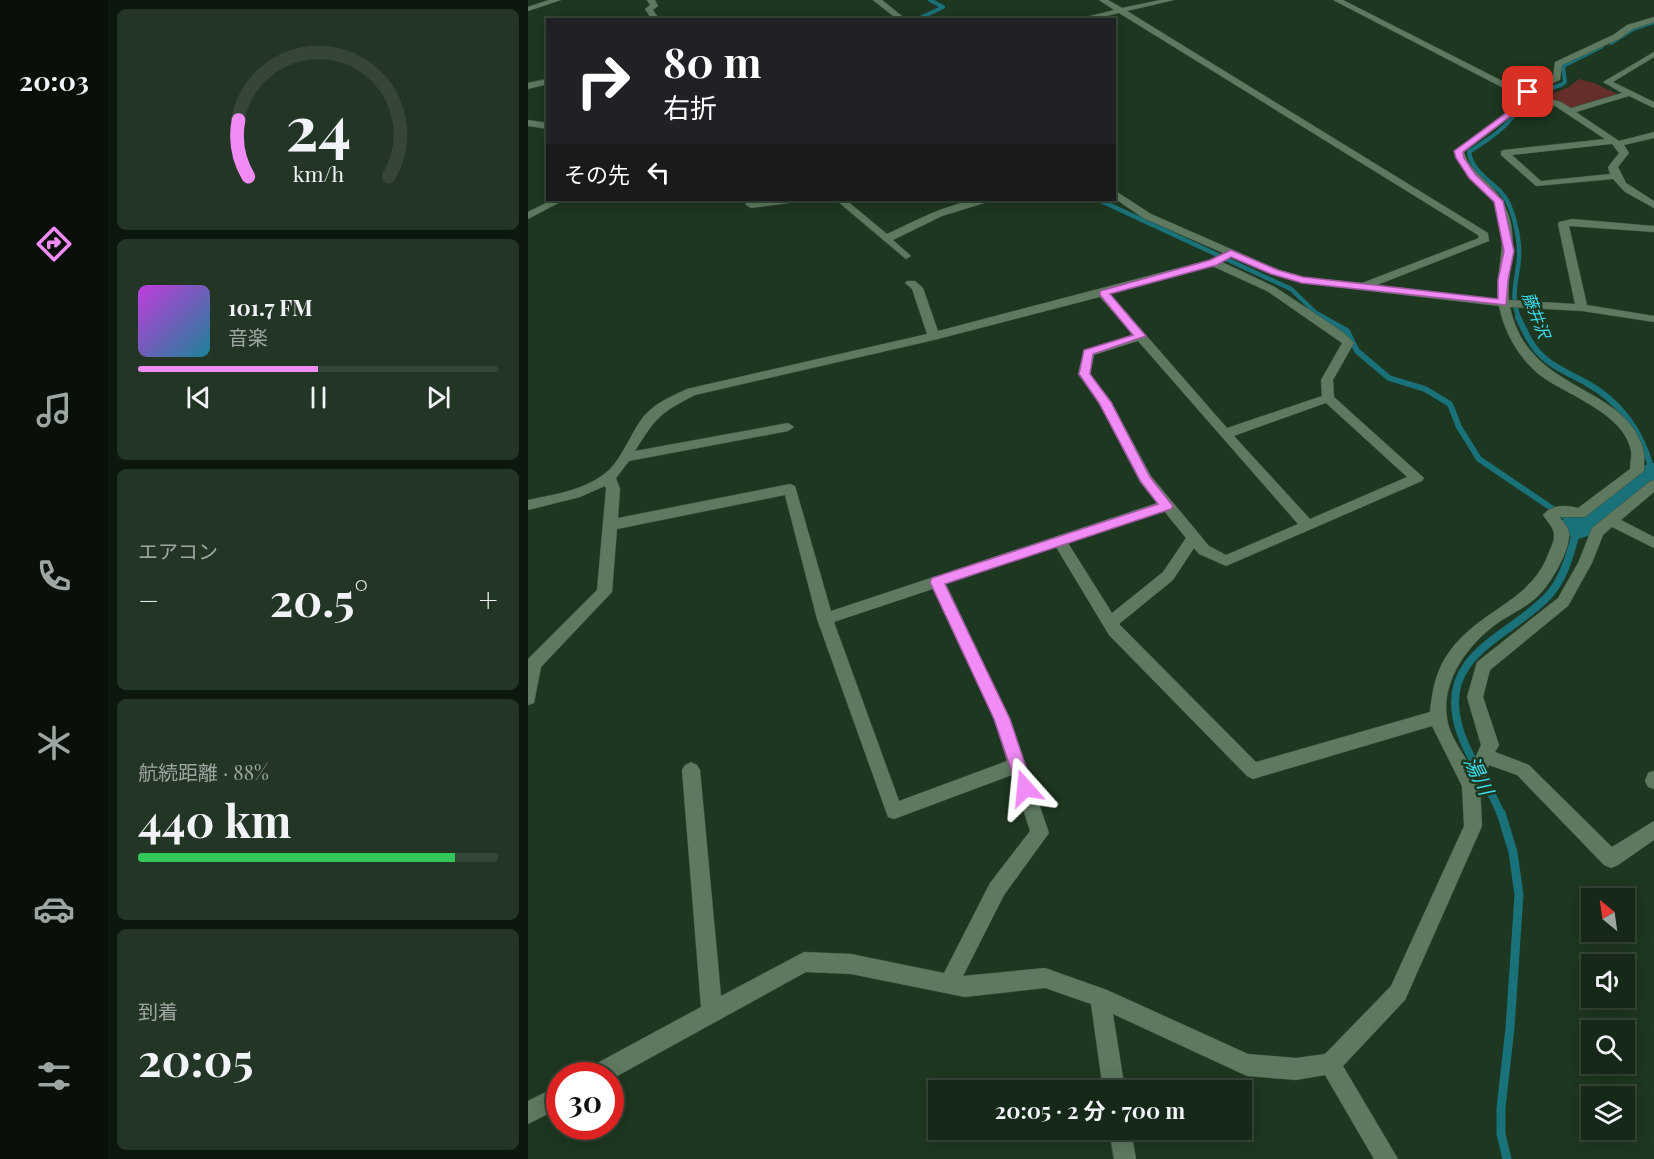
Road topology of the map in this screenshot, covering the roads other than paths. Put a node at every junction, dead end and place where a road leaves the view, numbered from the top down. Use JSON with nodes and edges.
{"nodes":[{"id":1,"x":557,"y":0,"type":"edge"},
{"id":2,"x":651,"y":0,"type":"edge"},
{"id":3,"x":877,"y":0,"type":"edge"},
{"id":4,"x":1103,"y":0,"type":"edge"},
{"id":5,"x":1170,"y":0,"type":"edge"},
{"id":6,"x":1336,"y":0,"type":"edge"},
{"id":7,"x":530,"y":5,"type":"edge"},
{"id":8,"x":1121,"y":10,"type":"junction"},
{"id":9,"x":655,"y":18,"type":"edge"},
{"id":10,"x":901,"y":18,"type":"edge"},
{"id":11,"x":1086,"y":18,"type":"edge"},
{"id":12,"x":1654,"y":19,"type":"edge"},
{"id":13,"x":1654,"y":54,"type":"edge"},
{"id":14,"x":1643,"y":60,"type":"junction"},
{"id":15,"x":1654,"y":65,"type":"edge"},
{"id":16,"x":546,"y":82,"type":"edge"},
{"id":17,"x":528,"y":86,"type":"edge"},
{"id":18,"x":1630,"y":93,"type":"junction"},
{"id":19,"x":1527,"y":95,"type":"junction"},
{"id":20,"x":1654,"y":105,"type":"edge"},
{"id":21,"x":1568,"y":112,"type":"junction"},
{"id":22,"x":528,"y":123,"type":"edge"},
{"id":23,"x":546,"y":126,"type":"edge"},
{"id":24,"x":1654,"y":135,"type":"edge"},
{"id":25,"x":1616,"y":142,"type":"junction"},
{"id":26,"x":1614,"y":176,"type":"junction"},
{"id":27,"x":1116,"y":194,"type":"edge"},
{"id":28,"x":557,"y":201,"type":"edge"},
{"id":29,"x":751,"y":201,"type":"edge"},
{"id":30,"x":782,"y":201,"type":"edge"},
{"id":31,"x":842,"y":201,"type":"edge"},
{"id":32,"x":985,"y":201,"type":"edge"},
{"id":33,"x":1654,"y":205,"type":"edge"},
{"id":34,"x":528,"y":216,"type":"edge"},
{"id":35,"x":1654,"y":230,"type":"edge"},
{"id":36,"x":886,"y":239,"type":"junction"},
{"id":37,"x":1231,"y":253,"type":"junction"},
{"id":38,"x":906,"y":256,"type":"dead end"},
{"id":39,"x":1213,"y":262,"type":"junction"},
{"id":40,"x":911,"y":284,"type":"dead end"},
{"id":41,"x":1365,"y":286,"type":"junction"},
{"id":42,"x":1103,"y":293,"type":"junction"},
{"id":43,"x":1503,"y":303,"type":"junction"},
{"id":44,"x":1581,"y":308,"type":"junction"},
{"id":45,"x":1654,"y":319,"type":"edge"},
{"id":46,"x":934,"y":336,"type":"junction"},
{"id":47,"x":1140,"y":336,"type":"junction"},
{"id":48,"x":1328,"y":398,"type":"junction"},
{"id":49,"x":788,"y":427,"type":"dead end"},
{"id":50,"x":1225,"y":434,"type":"junction"},
{"id":51,"x":625,"y":457,"type":"junction"},
{"id":52,"x":609,"y":478,"type":"junction"},
{"id":53,"x":1654,"y":484,"type":"edge"},
{"id":54,"x":528,"y":505,"type":"edge"},
{"id":55,"x":1166,"y":506,"type":"junction"},
{"id":56,"x":1610,"y":520,"type":"junction"},
{"id":57,"x":610,"y":525,"type":"junction"},
{"id":58,"x":1308,"y":525,"type":"junction"},
{"id":59,"x":1193,"y":538,"type":"junction"},
{"id":60,"x":1059,"y":542,"type":"junction"},
{"id":61,"x":1654,"y":543,"type":"edge"},
{"id":62,"x":937,"y":582,"type":"junction"},
{"id":63,"x":825,"y":619,"type":"junction"},
{"id":64,"x":1110,"y":623,"type":"junction"},
{"id":65,"x":531,"y":665,"type":"edge"},
{"id":66,"x":528,"y":698,"type":"edge"},
{"id":67,"x":1438,"y":717,"type":"junction"},
{"id":68,"x":1485,"y":756,"type":"junction"},
{"id":69,"x":1017,"y":765,"type":"junction"},
{"id":70,"x":692,"y":770,"type":"dead end"},
{"id":71,"x":1471,"y":785,"type":"junction"},
{"id":72,"x":1654,"y":829,"type":"edge"},
{"id":73,"x":949,"y":983,"type":"junction"},
{"id":74,"x":1100,"y":998,"type":"junction"},
{"id":75,"x":712,"y":1011,"type":"junction"},
{"id":76,"x":621,"y":1062,"type":"edge"},
{"id":77,"x":1330,"y":1064,"type":"junction"},
{"id":78,"x":1112,"y":1080,"type":"edge"},
{"id":79,"x":546,"y":1103,"type":"edge"},
{"id":80,"x":528,"y":1113,"type":"edge"},
{"id":81,"x":1122,"y":1140,"type":"edge"},
{"id":82,"x":1125,"y":1159,"type":"edge"},
{"id":83,"x":1387,"y":1159,"type":"edge"}],
"edges":[{"from":1,"to":7,"type":"street"},
{"from":2,"to":9,"type":"street"},
{"from":3,"to":10,"type":"street"},
{"from":4,"to":8,"type":"street"},
{"from":5,"to":8,"type":"street"},
{"from":6,"to":19,"type":"street"},
{"from":8,"to":11,"type":"street"},
{"from":8,"to":41,"type":"street"},
{"from":12,"to":19,"type":"street"},
{"from":13,"to":14,"type":"street"},
{"from":14,"to":15,"type":"street"},
{"from":14,"to":18,"type":"street"},
{"from":16,"to":17,"type":"street"},
{"from":18,"to":20,"type":"street"},
{"from":18,"to":21,"type":"street"},
{"from":19,"to":21,"type":"street"},
{"from":19,"to":43,"type":"street"},
{"from":21,"to":25,"type":"street"},
{"from":22,"to":23,"type":"street"},
{"from":24,"to":25,"type":"street"},
{"from":25,"to":26,"type":"street"},
{"from":25,"to":26,"type":"street"},
{"from":26,"to":33,"type":"street"},
{"from":27,"to":37,"type":"street"},
{"from":28,"to":34,"type":"street"},
{"from":29,"to":30,"type":"street"},
{"from":31,"to":36,"type":"street"},
{"from":32,"to":36,"type":"street"},
{"from":35,"to":44,"type":"street"},
{"from":36,"to":38,"type":"street"},
{"from":37,"to":39,"type":"street"},
{"from":37,"to":41,"type":"street"},
{"from":39,"to":42,"type":"street"},
{"from":39,"to":48,"type":"street"},
{"from":40,"to":46,"type":"street"},
{"from":41,"to":43,"type":"street"},
{"from":42,"to":46,"type":"street"},
{"from":42,"to":47,"type":"street"},
{"from":43,"to":44,"type":"street"},
{"from":43,"to":67,"type":"street"},
{"from":44,"to":45,"type":"street"},
{"from":46,"to":51,"type":"street"},
{"from":47,"to":50,"type":"street"},
{"from":47,"to":55,"type":"street"},
{"from":48,"to":50,"type":"street"},
{"from":48,"to":58,"type":"street"},
{"from":49,"to":51,"type":"street"},
{"from":50,"to":58,"type":"street"},
{"from":51,"to":52,"type":"street"},
{"from":52,"to":54,"type":"street"},
{"from":52,"to":57,"type":"street"},
{"from":53,"to":56,"type":"street"},
{"from":55,"to":59,"type":"street"},
{"from":55,"to":60,"type":"street"},
{"from":56,"to":61,"type":"street"},
{"from":56,"to":68,"type":"street"},
{"from":57,"to":63,"type":"street"},
{"from":57,"to":65,"type":"street"},
{"from":58,"to":59,"type":"street"},
{"from":59,"to":64,"type":"street"},
{"from":60,"to":62,"type":"street"},
{"from":60,"to":64,"type":"street"},
{"from":62,"to":63,"type":"street"},
{"from":62,"to":69,"type":"street"},
{"from":63,"to":69,"type":"street"},
{"from":64,"to":67,"type":"street"},
{"from":65,"to":66,"type":"street"},
{"from":67,"to":71,"type":"street"},
{"from":68,"to":71,"type":"street"},
{"from":68,"to":72,"type":"street"},
{"from":69,"to":73,"type":"street"},
{"from":70,"to":75,"type":"street"},
{"from":71,"to":77,"type":"street"},
{"from":73,"to":74,"type":"street"},
{"from":73,"to":75,"type":"street"},
{"from":74,"to":77,"type":"street"},
{"from":74,"to":78,"type":"street"},
{"from":75,"to":76,"type":"street"},
{"from":77,"to":83,"type":"street"},
{"from":79,"to":80,"type":"street"},
{"from":81,"to":82,"type":"street"}]}
